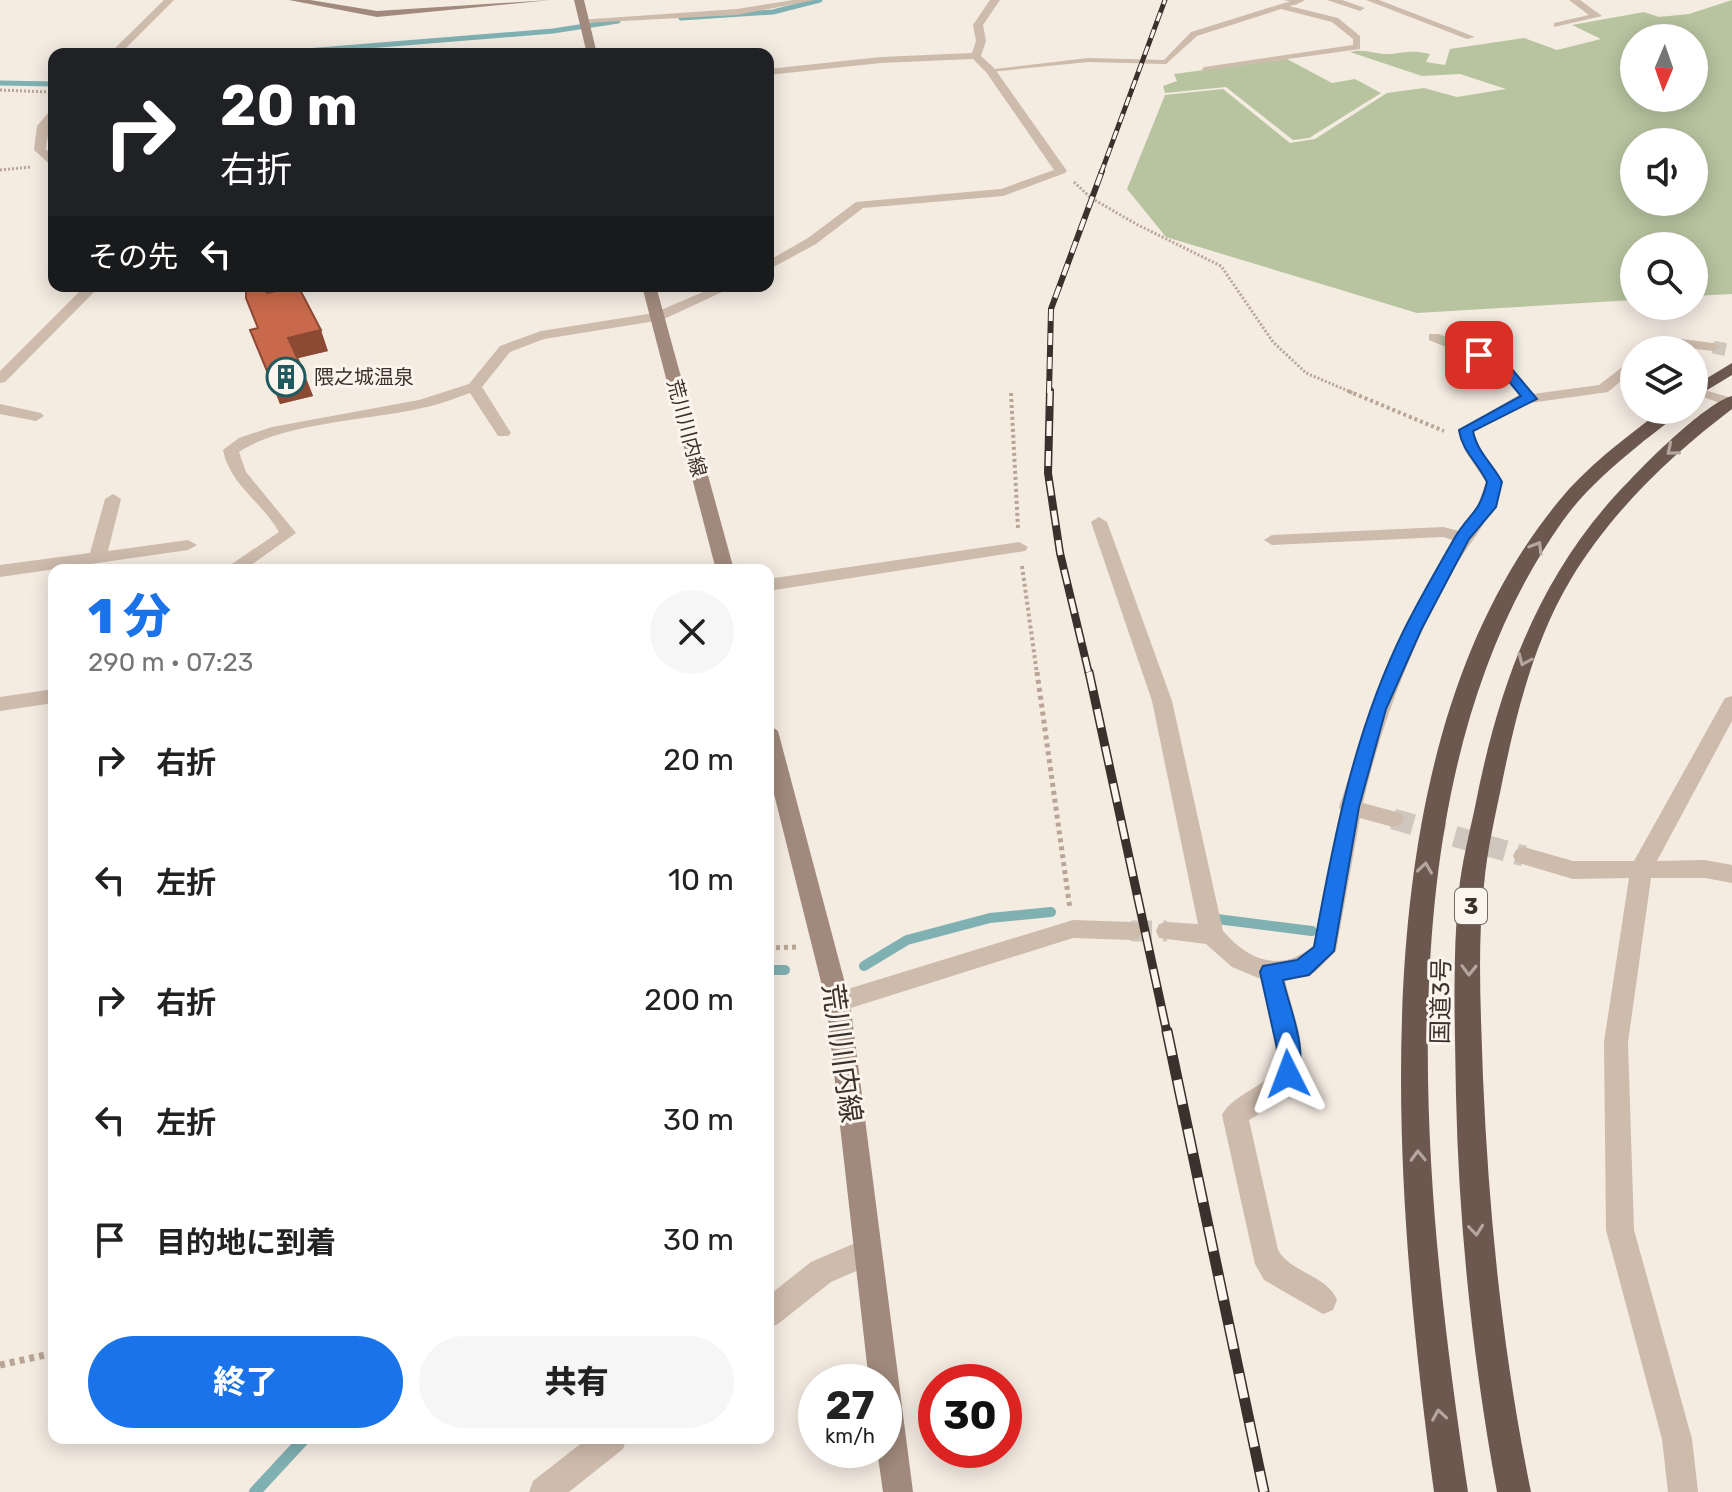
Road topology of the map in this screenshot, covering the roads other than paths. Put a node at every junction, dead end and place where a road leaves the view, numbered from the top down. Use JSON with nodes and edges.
{"nodes":[{"id":1,"x":169,"y":0,"type":"edge"},
{"id":2,"x":298,"y":0,"type":"edge"},
{"id":3,"x":546,"y":0,"type":"edge"},
{"id":4,"x":579,"y":0,"type":"edge"},
{"id":5,"x":810,"y":0,"type":"edge"},
{"id":6,"x":995,"y":0,"type":"edge"},
{"id":7,"x":1332,"y":0,"type":"edge"},
{"id":8,"x":1371,"y":0,"type":"edge"},
{"id":9,"x":1574,"y":0,"type":"edge"},
{"id":10,"x":1292,"y":2,"type":"edge"},
{"id":11,"x":1360,"y":8,"type":"dead end"},
{"id":12,"x":585,"y":23,"type":"junction"},
{"id":13,"x":1557,"y":25,"type":"dead end"},
{"id":14,"x":1470,"y":37,"type":"dead end"},
{"id":15,"x":120,"y":48,"type":"edge"},
{"id":16,"x":591,"y":48,"type":"edge"},
{"id":17,"x":976,"y":56,"type":"junction"},
{"id":18,"x":1204,"y":69,"type":"dead end"},
{"id":19,"x":990,"y":70,"type":"junction"},
{"id":20,"x":774,"y":71,"type":"edge"},
{"id":21,"x":48,"y":118,"type":"edge"},
{"id":22,"x":48,"y":159,"type":"edge"},
{"id":23,"x":774,"y":263,"type":"edge"},
{"id":24,"x":88,"y":292,"type":"edge"},
{"id":25,"x":651,"y":292,"type":"edge"},
{"id":26,"x":714,"y":292,"type":"edge"},
{"id":27,"x":657,"y":317,"type":"junction"},
{"id":28,"x":1434,"y":337,"type":"dead end"},
{"id":29,"x":1708,"y":346,"type":"edge"},
{"id":30,"x":1713,"y":347,"type":"tunnel mouth"},
{"id":31,"x":1732,"y":368,"type":"edge"},
{"id":32,"x":3,"y":372,"type":"edge"},
{"id":33,"x":1620,"y":374,"type":"edge"},
{"id":34,"x":1708,"y":383,"type":"edge"},
{"id":35,"x":474,"y":387,"type":"junction"},
{"id":36,"x":1708,"y":395,"type":"edge"},
{"id":37,"x":1530,"y":399,"type":"junction"},
{"id":38,"x":1731,"y":402,"type":"edge"},
{"id":39,"x":0,"y":409,"type":"edge"},
{"id":40,"x":36,"y":416,"type":"dead end"},
{"id":41,"x":1654,"y":424,"type":"edge"},
{"id":42,"x":503,"y":433,"type":"dead end"},
{"id":43,"x":113,"y":499,"type":"dead end"},
{"id":44,"x":1099,"y":522,"type":"dead end"},
{"id":45,"x":1463,"y":537,"type":"junction"},
{"id":46,"x":1272,"y":540,"type":"dead end"},
{"id":47,"x":188,"y":545,"type":"dead end"},
{"id":48,"x":1019,"y":547,"type":"road end"},
{"id":49,"x":97,"y":558,"type":"junction"},
{"id":50,"x":52,"y":564,"type":"edge"},
{"id":51,"x":241,"y":564,"type":"edge"},
{"id":52,"x":723,"y":564,"type":"edge"},
{"id":53,"x":48,"y":565,"type":"edge"},
{"id":54,"x":0,"y":571,"type":"edge"},
{"id":55,"x":774,"y":584,"type":"edge"},
{"id":56,"x":48,"y":697,"type":"edge"},
{"id":57,"x":1732,"y":703,"type":"edge"},
{"id":58,"x":0,"y":704,"type":"edge"},
{"id":59,"x":774,"y":754,"type":"edge"},
{"id":60,"x":1349,"y":807,"type":"junction"},
{"id":61,"x":1393,"y":819,"type":"tunnel mouth"},
{"id":62,"x":1524,"y":856,"type":"tunnel mouth"},
{"id":63,"x":1641,"y":869,"type":"junction"},
{"id":64,"x":1732,"y":874,"type":"edge"},
{"id":65,"x":1131,"y":931,"type":"tunnel mouth"},
{"id":66,"x":1167,"y":931,"type":"tunnel mouth"},
{"id":67,"x":1212,"y":935,"type":"junction"},
{"id":68,"x":1271,"y":972,"type":"junction"},
{"id":69,"x":838,"y":1002,"type":"junction"},
{"id":70,"x":867,"y":1252,"type":"junction"},
{"id":71,"x":1323,"y":1300,"type":"dead end"},
{"id":72,"x":774,"y":1309,"type":"edge"},
{"id":73,"x":882,"y":1364,"type":"edge"},
{"id":74,"x":604,"y":1444,"type":"edge"},
{"id":75,"x":895,"y":1468,"type":"edge"},
{"id":76,"x":544,"y":1492,"type":"edge"},
{"id":77,"x":898,"y":1492,"type":"edge"},
{"id":78,"x":1451,"y":1492,"type":"edge"},
{"id":79,"x":1514,"y":1492,"type":"edge"},
{"id":80,"x":1683,"y":1492,"type":"edge"}],
"edges":[{"from":1,"to":15,"type":"street"},
{"from":2,"to":3,"type":"main road"},
{"from":4,"to":12,"type":"main road"},
{"from":5,"to":12,"type":"street"},
{"from":6,"to":17,"type":"street"},
{"from":7,"to":11,"type":"street"},
{"from":8,"to":14,"type":"street"},
{"from":9,"to":13,"type":"street"},
{"from":10,"to":18,"type":"lane"},
{"from":10,"to":19,"type":"lane"},
{"from":12,"to":16,"type":"main road"},
{"from":17,"to":19,"type":"street"},
{"from":17,"to":20,"type":"street"},
{"from":19,"to":23,"type":"street"},
{"from":21,"to":22,"type":"street"},
{"from":24,"to":32,"type":"street"},
{"from":25,"to":27,"type":"main road","name":"荒川川内線"},
{"from":26,"to":27,"type":"street"},
{"from":27,"to":35,"type":"street"},
{"from":27,"to":52,"type":"main road","name":"荒川川内線"},
{"from":28,"to":37,"type":"street"},
{"from":29,"to":30,"type":"street"},
{"from":31,"to":34,"type":"highway"},
{"from":33,"to":37,"type":"street"},
{"from":35,"to":42,"type":"street"},
{"from":35,"to":51,"type":"street"},
{"from":36,"to":38,"type":"street"},
{"from":37,"to":45,"type":"street"},
{"from":38,"to":79,"type":"highway","name":"国道3号","number":"3","one_way":true},
{"from":39,"to":40,"type":"street"},
{"from":78,"to":41,"type":"highway","name":"国道3号","number":"3","one_way":true},
{"from":43,"to":49,"type":"street"},
{"from":44,"to":67,"type":"street"},
{"from":45,"to":46,"type":"street"},
{"from":45,"to":60,"type":"street"},
{"from":47,"to":49,"type":"street"},
{"from":48,"to":55,"type":"street"},
{"from":49,"to":50,"type":"street"},
{"from":53,"to":54,"type":"street"},
{"from":56,"to":58,"type":"street"},
{"from":57,"to":63,"type":"street"},
{"from":59,"to":69,"type":"main road","name":"荒川川内線"},
{"from":60,"to":61,"type":"street"},
{"from":60,"to":68,"type":"street"},
{"from":62,"to":63,"type":"street"},
{"from":63,"to":64,"type":"street"},
{"from":63,"to":80,"type":"street"},
{"from":65,"to":69,"type":"street"},
{"from":66,"to":67,"type":"street"},
{"from":67,"to":68,"type":"street"},
{"from":68,"to":71,"type":"street"},
{"from":69,"to":70,"type":"main road","name":"荒川川内線"},
{"from":70,"to":72,"type":"street"},
{"from":70,"to":73,"type":"main road","name":"荒川川内線"},
{"from":74,"to":76,"type":"street"},
{"from":75,"to":77,"type":"main road","name":"荒川川内線"}]}
